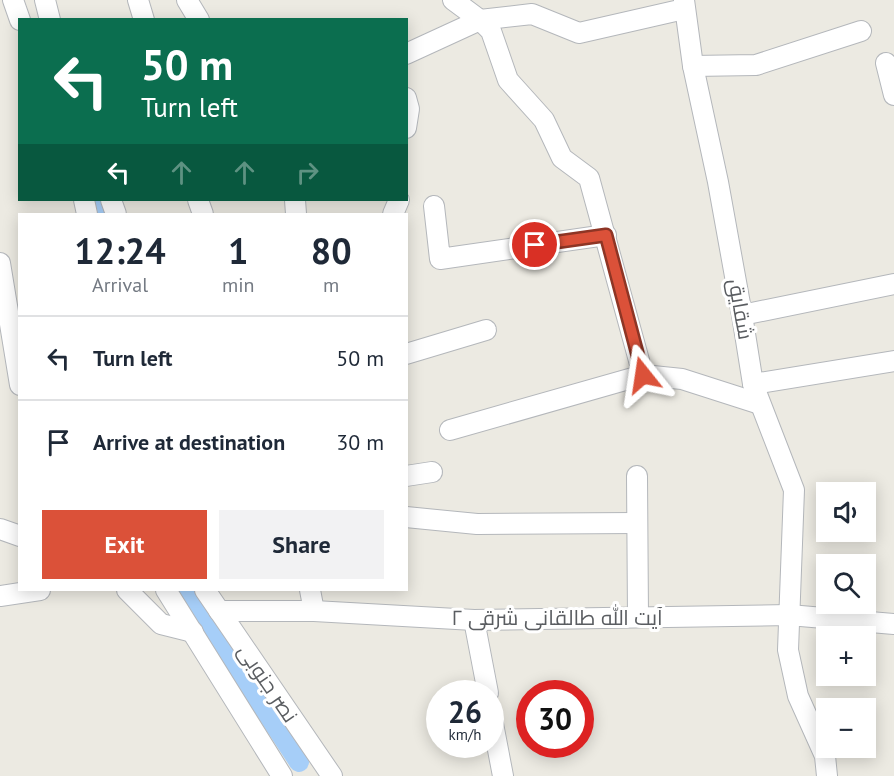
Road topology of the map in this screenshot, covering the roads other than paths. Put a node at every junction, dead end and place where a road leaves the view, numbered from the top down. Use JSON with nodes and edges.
{"nodes":[{"id":1,"x":13,"y":0,"type":"edge"},
{"id":2,"x":45,"y":0,"type":"edge"},
{"id":3,"x":138,"y":0,"type":"edge"},
{"id":4,"x":187,"y":0,"type":"edge"},
{"id":5,"x":453,"y":0,"type":"edge"},
{"id":6,"x":684,"y":5,"type":"edge"},
{"id":7,"x":19,"y":18,"type":"edge"},
{"id":8,"x":50,"y":18,"type":"edge"},
{"id":9,"x":143,"y":18,"type":"edge"},
{"id":10,"x":199,"y":18,"type":"edge"},
{"id":11,"x":480,"y":20,"type":"junction"},
{"id":12,"x":861,"y":31,"type":"dead end"},
{"id":13,"x":408,"y":53,"type":"edge"},
{"id":14,"x":886,"y":63,"type":"dead end"},
{"id":15,"x":693,"y":66,"type":"junction"},
{"id":16,"x":894,"y":95,"type":"edge"},
{"id":17,"x":434,"y":206,"type":"dead end"},
{"id":18,"x":606,"y":235,"type":"junction"},
{"id":19,"x":0,"y":263,"type":"edge"},
{"id":20,"x":894,"y":284,"type":"edge"},
{"id":21,"x":742,"y":315,"type":"junction"},
{"id":22,"x":486,"y":330,"type":"dead end"},
{"id":23,"x":408,"y":353,"type":"edge"},
{"id":24,"x":894,"y":361,"type":"edge"},
{"id":25,"x":18,"y":373,"type":"edge"},
{"id":26,"x":643,"y":375,"type":"junction"},
{"id":27,"x":753,"y":384,"type":"junction"},
{"id":28,"x":760,"y":404,"type":"junction"},
{"id":29,"x":450,"y":430,"type":"dead end"},
{"id":30,"x":432,"y":472,"type":"dead end"},
{"id":31,"x":637,"y":476,"type":"dead end"},
{"id":32,"x":408,"y":477,"type":"edge"},
{"id":33,"x":408,"y":517,"type":"edge"},
{"id":34,"x":638,"y":523,"type":"junction"},
{"id":35,"x":0,"y":529,"type":"edge"},
{"id":36,"x":18,"y":535,"type":"edge"},
{"id":37,"x":33,"y":591,"type":"edge"},
{"id":38,"x":128,"y":591,"type":"edge"},
{"id":39,"x":167,"y":591,"type":"edge"},
{"id":40,"x":205,"y":591,"type":"edge"},
{"id":41,"x":310,"y":591,"type":"edge"},
{"id":42,"x":0,"y":596,"type":"edge"},
{"id":43,"x":219,"y":611,"type":"junction"},
{"id":44,"x":314,"y":611,"type":"junction"},
{"id":45,"x":789,"y":615,"type":"junction"},
{"id":46,"x":638,"y":617,"type":"junction"},
{"id":47,"x":474,"y":620,"type":"junction"},
{"id":48,"x":894,"y":624,"type":"edge"},
{"id":49,"x":197,"y":630,"type":"junction"},
{"id":50,"x":486,"y":680,"type":"edge"},
{"id":51,"x":500,"y":758,"type":"edge"},
{"id":52,"x":282,"y":776,"type":"edge"},
{"id":53,"x":332,"y":776,"type":"edge"},
{"id":54,"x":503,"y":776,"type":"edge"},
{"id":55,"x":827,"y":776,"type":"edge"}],
"edges":[{"from":1,"to":7,"type":"street"},
{"from":2,"to":8,"type":"street"},
{"from":3,"to":9,"type":"street"},
{"from":4,"to":10,"type":"street"},
{"from":5,"to":11,"type":"street"},
{"from":6,"to":11,"type":"street"},
{"from":6,"to":15,"type":"street","name":"شقایق"},
{"from":11,"to":13,"type":"street"},
{"from":11,"to":18,"type":"street"},
{"from":12,"to":15,"type":"street"},
{"from":14,"to":16,"type":"street"},
{"from":15,"to":21,"type":"street","name":"شقایق"},
{"from":17,"to":18,"type":"street"},
{"from":18,"to":26,"type":"street"},
{"from":19,"to":25,"type":"street"},
{"from":20,"to":21,"type":"street"},
{"from":21,"to":27,"type":"street","name":"شقایق"},
{"from":22,"to":23,"type":"street"},
{"from":24,"to":27,"type":"street"},
{"from":26,"to":28,"type":"street"},
{"from":26,"to":29,"type":"street"},
{"from":27,"to":28,"type":"street","name":"شقایق"},
{"from":28,"to":45,"type":"street","name":"شقایق"},
{"from":30,"to":32,"type":"street"},
{"from":31,"to":34,"type":"street"},
{"from":33,"to":34,"type":"street"},
{"from":34,"to":46,"type":"street"},
{"from":35,"to":36,"type":"street"},
{"from":37,"to":42,"type":"street"},
{"from":38,"to":49,"type":"street"},
{"from":39,"to":49,"type":"street"},
{"from":40,"to":43,"type":"street","name":"نصر جنوبی"},
{"from":41,"to":44,"type":"street"},
{"from":43,"to":44,"type":"street","name":"آیت الله طالقانی شرقی ۲"},
{"from":43,"to":49,"type":"street"},
{"from":43,"to":53,"type":"street","name":"نصر جنوبی"},
{"from":44,"to":47,"type":"street","name":"آیت الله طالقانی شرقی ۲"},
{"from":45,"to":46,"type":"street","name":"آیت الله طالقانی شرقی ۲"},
{"from":45,"to":48,"type":"street","name":"آیت الله طالقانی شرقی ۲"},
{"from":45,"to":55,"type":"street","name":"شقایق"},
{"from":46,"to":47,"type":"street","name":"آیت الله طالقانی شرقی ۲"},
{"from":47,"to":50,"type":"street"},
{"from":49,"to":52,"type":"street"},
{"from":51,"to":54,"type":"street"}]}
